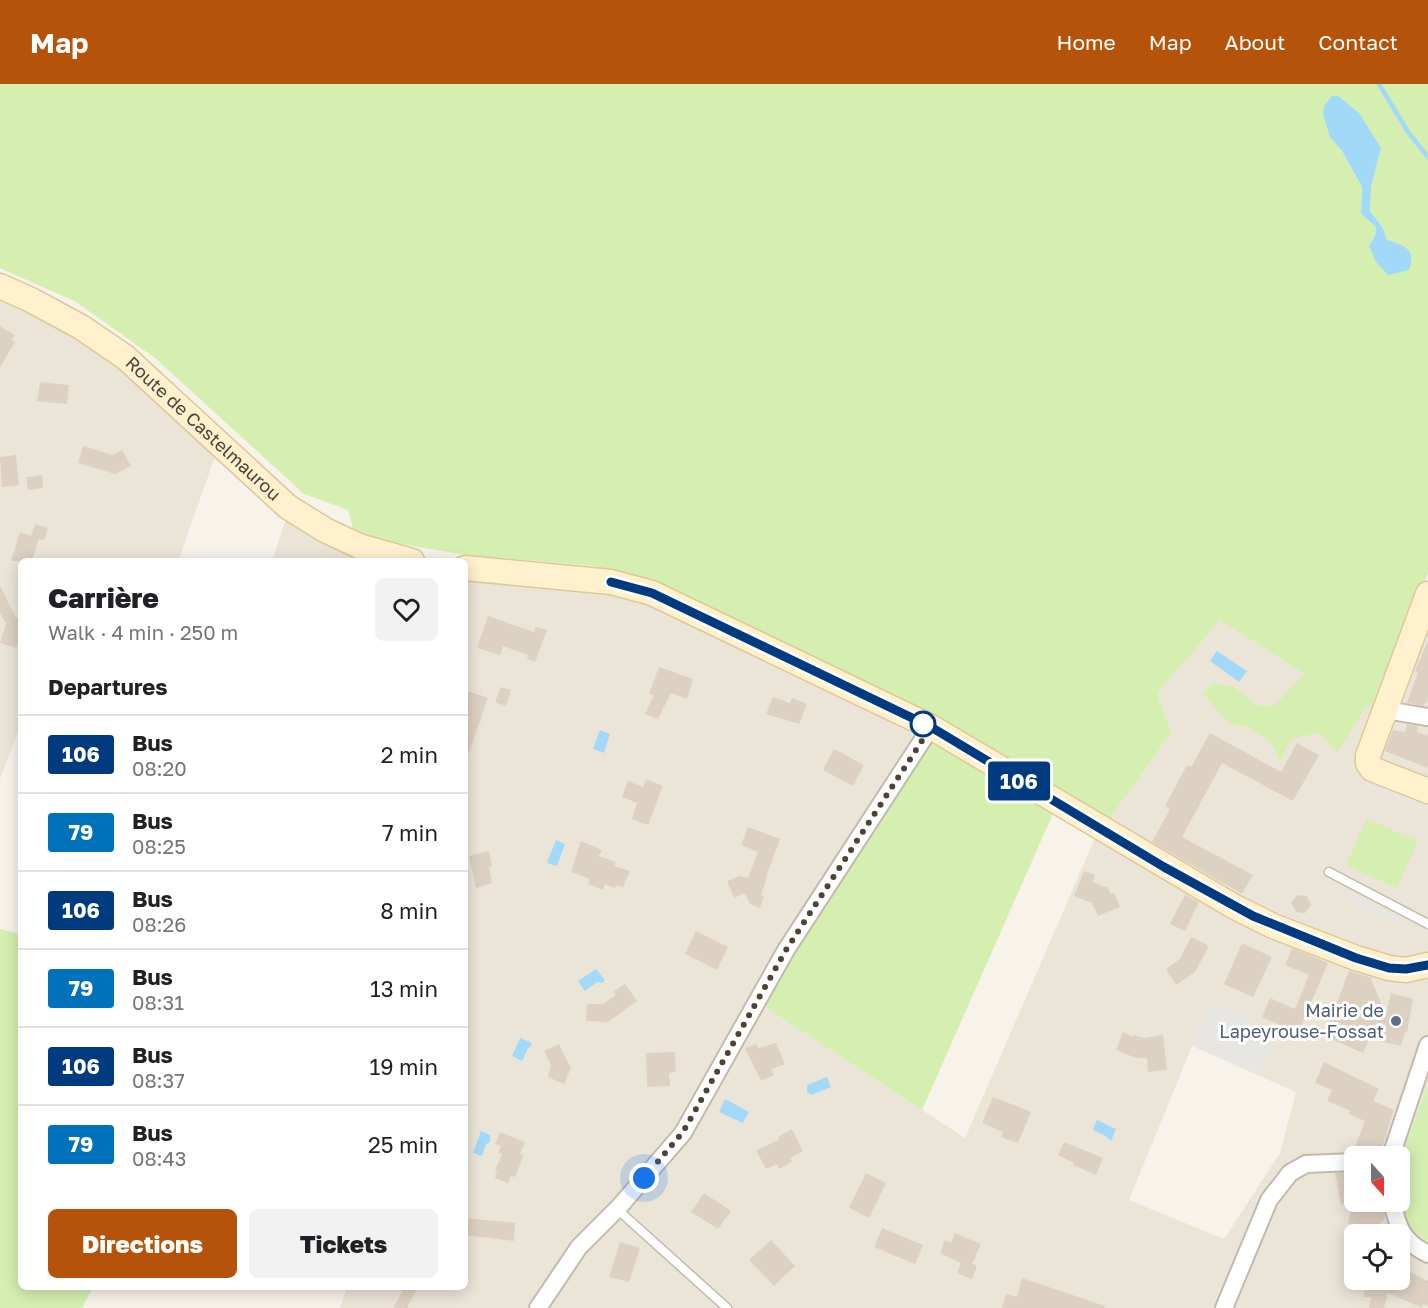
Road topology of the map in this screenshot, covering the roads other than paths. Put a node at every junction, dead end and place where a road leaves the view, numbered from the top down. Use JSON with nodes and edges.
{"nodes":[{"id":1,"x":0,"y":286,"type":"edge"},
{"id":2,"x":401,"y":558,"type":"edge"},
{"id":3,"x":468,"y":568,"type":"edge"},
{"id":4,"x":1428,"y":594,"type":"edge"},
{"id":5,"x":1421,"y":638,"type":"edge"},
{"id":6,"x":1386,"y":710,"type":"junction"},
{"id":7,"x":1428,"y":717,"type":"edge"},
{"id":8,"x":931,"y":727,"type":"junction"},
{"id":9,"x":1428,"y":790,"type":"edge"},
{"id":10,"x":1329,"y":872,"type":"dead end"},
{"id":11,"x":1428,"y":924,"type":"edge"},
{"id":12,"x":1428,"y":965,"type":"edge"},
{"id":13,"x":1428,"y":1045,"type":"edge"},
{"id":14,"x":1394,"y":1146,"type":"edge"},
{"id":15,"x":1344,"y":1162,"type":"edge"},
{"id":16,"x":617,"y":1209,"type":"junction"},
{"id":17,"x":1394,"y":1212,"type":"edge"},
{"id":18,"x":1428,"y":1254,"type":"edge"},
{"id":19,"x":538,"y":1308,"type":"edge"},
{"id":20,"x":727,"y":1308,"type":"edge"},
{"id":21,"x":1224,"y":1308,"type":"edge"}],
"edges":[{"from":1,"to":2,"type":"street","name":"Route de Castelmaurou"},
{"from":3,"to":8,"type":"street"},
{"from":4,"to":5,"type":"street"},
{"from":5,"to":6,"type":"street"},
{"from":6,"to":7,"type":"street"},
{"from":6,"to":9,"type":"street"},
{"from":8,"to":12,"type":"street"},
{"from":8,"to":16,"type":"street"},
{"from":10,"to":11,"type":"lane"},
{"from":13,"to":14,"type":"street"},
{"from":15,"to":21,"type":"street"},
{"from":16,"to":19,"type":"street"},
{"from":16,"to":20,"type":"lane"},
{"from":17,"to":18,"type":"street"}]}
